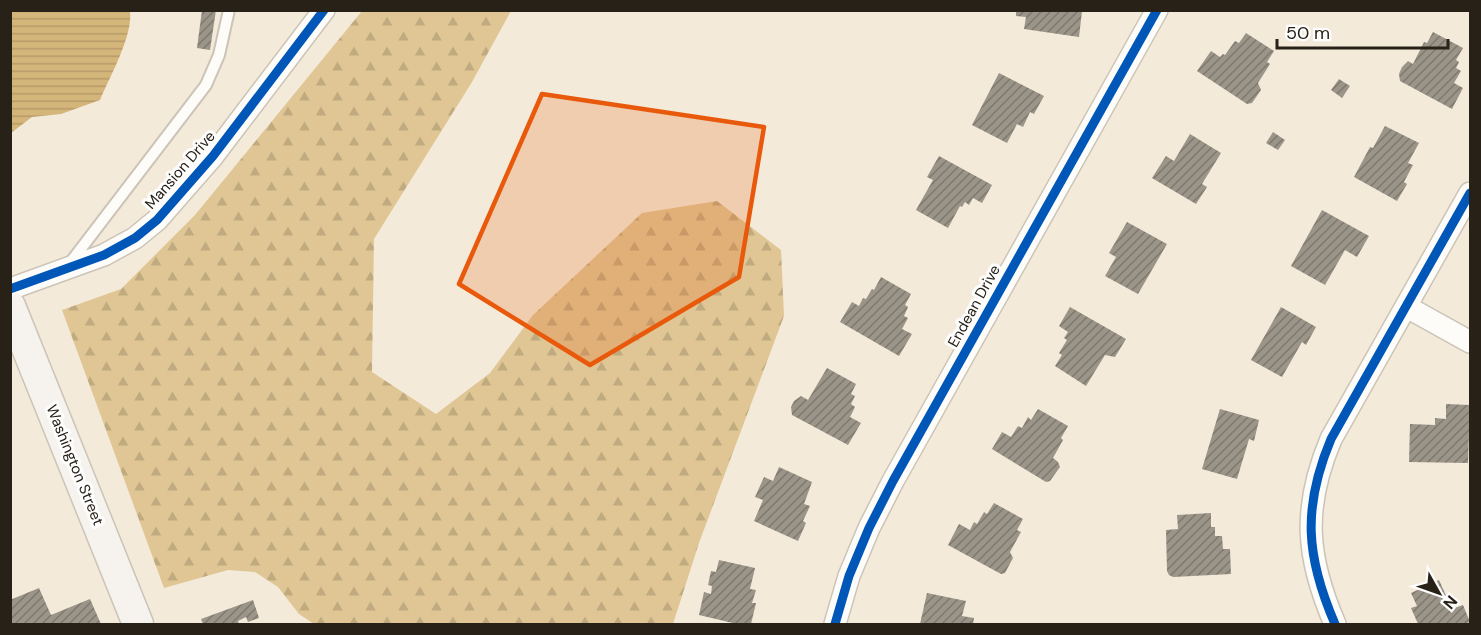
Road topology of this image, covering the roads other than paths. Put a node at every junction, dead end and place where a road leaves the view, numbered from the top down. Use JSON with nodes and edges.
{"nodes":[{"id":1,"x":229,"y":10,"type":"edge"},
{"id":2,"x":324,"y":10,"type":"edge"},
{"id":3,"x":1157,"y":10,"type":"edge"},
{"id":4,"x":1470,"y":193,"type":"edge"},
{"id":5,"x":64,"y":270,"type":"junction"},
{"id":6,"x":10,"y":289,"type":"edge"},
{"id":7,"x":10,"y":306,"type":"edge"},
{"id":8,"x":1407,"y":307,"type":"junction"},
{"id":9,"x":1470,"y":342,"type":"edge"},
{"id":10,"x":138,"y":624,"type":"edge"},
{"id":11,"x":835,"y":624,"type":"edge"},
{"id":12,"x":1335,"y":624,"type":"edge"}],
"edges":[{"from":1,"to":5,"type":"lane"},
{"from":2,"to":5,"type":"street","name":"Mansion Drive"},
{"from":3,"to":11,"type":"street","name":"Endean Drive"},
{"from":4,"to":8,"type":"street"},
{"from":5,"to":6,"type":"street","name":"Mansion Drive"},
{"from":7,"to":10,"type":"main road","name":"Washington Street"},
{"from":8,"to":9,"type":"street"},
{"from":8,"to":12,"type":"street"}]}
